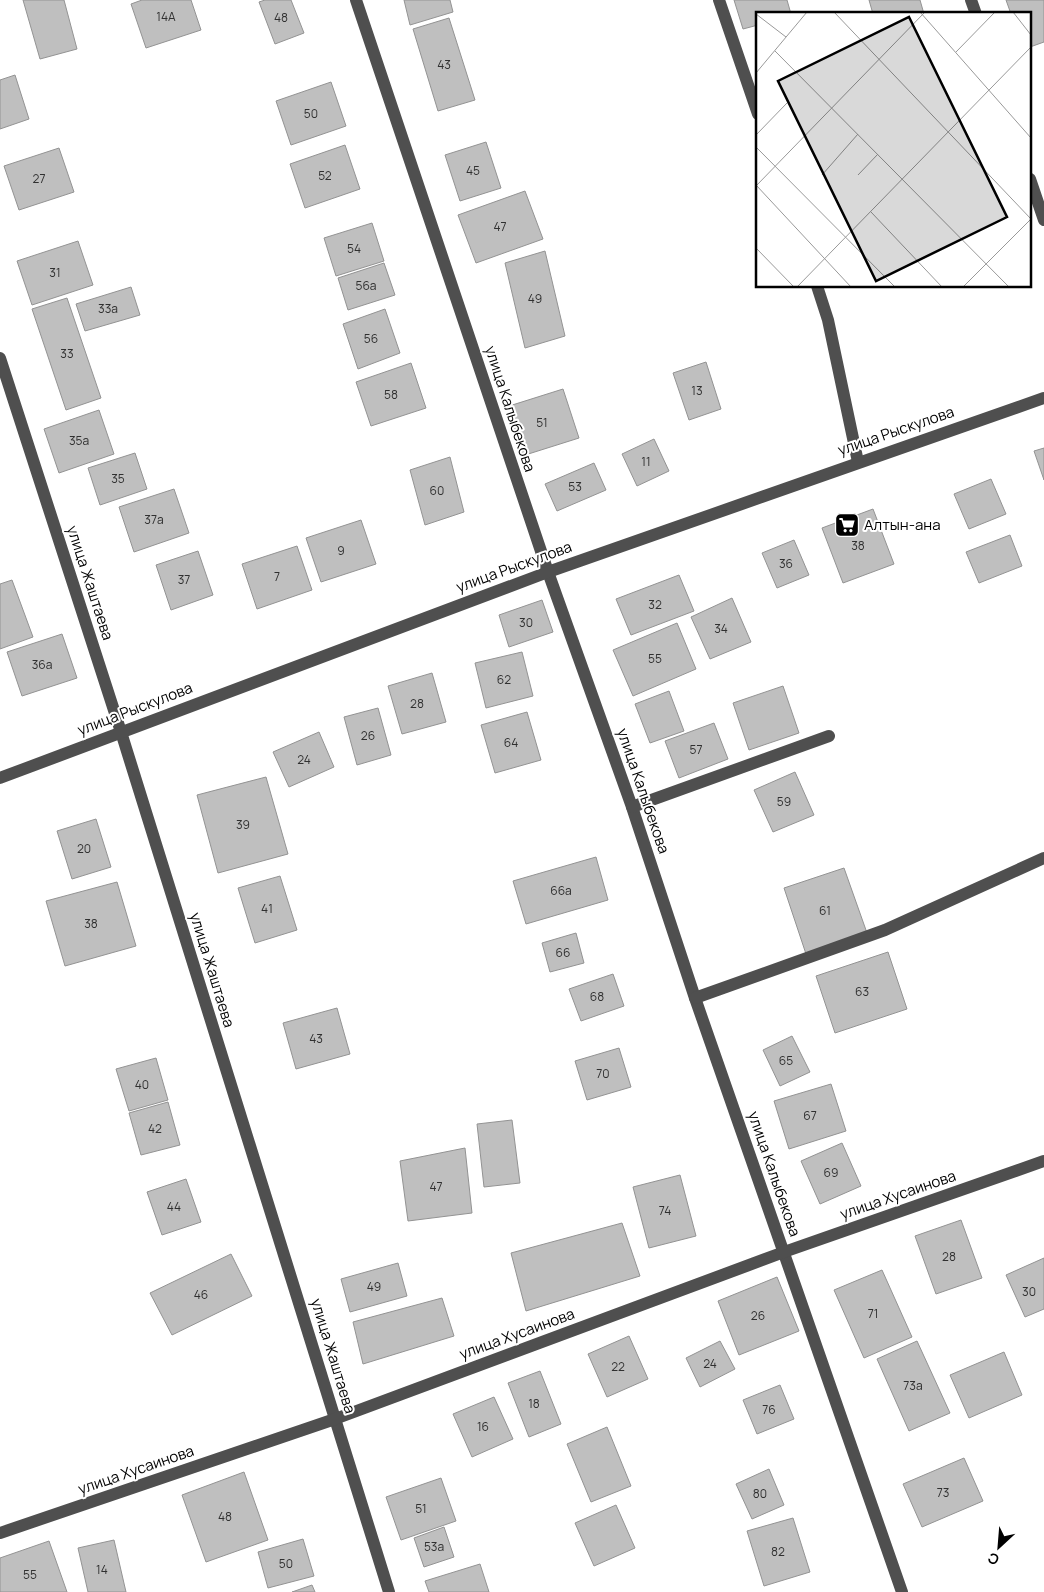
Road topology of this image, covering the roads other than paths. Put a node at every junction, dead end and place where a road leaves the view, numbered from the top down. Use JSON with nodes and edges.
{"nodes":[{"id":1,"x":356,"y":0,"type":"edge"},
{"id":2,"x":719,"y":0,"type":"edge"},
{"id":3,"x":971,"y":0,"type":"edge"},
{"id":4,"x":975,"y":12,"type":"edge"},
{"id":5,"x":756,"y":108,"type":"edge"},
{"id":6,"x":1032,"y":185,"type":"edge"},
{"id":7,"x":1044,"y":220,"type":"edge"},
{"id":8,"x":817,"y":288,"type":"edge"},
{"id":9,"x":0,"y":358,"type":"edge"},
{"id":10,"x":1044,"y":398,"type":"edge"},
{"id":11,"x":858,"y":462,"type":"junction"},
{"id":12,"x":548,"y":572,"type":"junction"},
{"id":13,"x":121,"y":732,"type":"junction"},
{"id":14,"x":829,"y":736,"type":"dead end"},
{"id":15,"x":0,"y":778,"type":"edge"},
{"id":16,"x":632,"y":807,"type":"junction"},
{"id":17,"x":1044,"y":858,"type":"edge"},
{"id":18,"x":695,"y":998,"type":"junction"},
{"id":19,"x":1044,"y":1161,"type":"edge"},
{"id":20,"x":784,"y":1252,"type":"junction"},
{"id":21,"x":335,"y":1419,"type":"junction"},
{"id":22,"x":0,"y":1533,"type":"edge"},
{"id":23,"x":389,"y":1592,"type":"edge"},
{"id":24,"x":902,"y":1592,"type":"edge"}],
"edges":[{"from":1,"to":12,"type":"street","name":"улица Калыбекова"},
{"from":2,"to":5,"type":"street"},
{"from":3,"to":4,"type":"street"},
{"from":6,"to":7,"type":"street"},
{"from":8,"to":11,"type":"street"},
{"from":9,"to":13,"type":"street","name":"улица Жаштаева"},
{"from":10,"to":11,"type":"street","name":"улица Рыскулова"},
{"from":11,"to":12,"type":"street","name":"улица Рыскулова"},
{"from":12,"to":13,"type":"street","name":"улица Рыскулова"},
{"from":12,"to":16,"type":"street","name":"улица Калыбекова"},
{"from":13,"to":15,"type":"street","name":"улица Рыскулова"},
{"from":13,"to":21,"type":"street","name":"улица Жаштаева"},
{"from":14,"to":16,"type":"street"},
{"from":16,"to":18,"type":"street","name":"улица Калыбекова"},
{"from":17,"to":18,"type":"street"},
{"from":18,"to":20,"type":"street","name":"улица Калыбекова"},
{"from":19,"to":20,"type":"street","name":"улица Хусаинова"},
{"from":20,"to":21,"type":"street","name":"улица Хусаинова"},
{"from":20,"to":24,"type":"street","name":"улица Калыбекова"},
{"from":21,"to":22,"type":"street","name":"улица Хусаинова"},
{"from":21,"to":23,"type":"street","name":"улица Жаштаева"}]}
